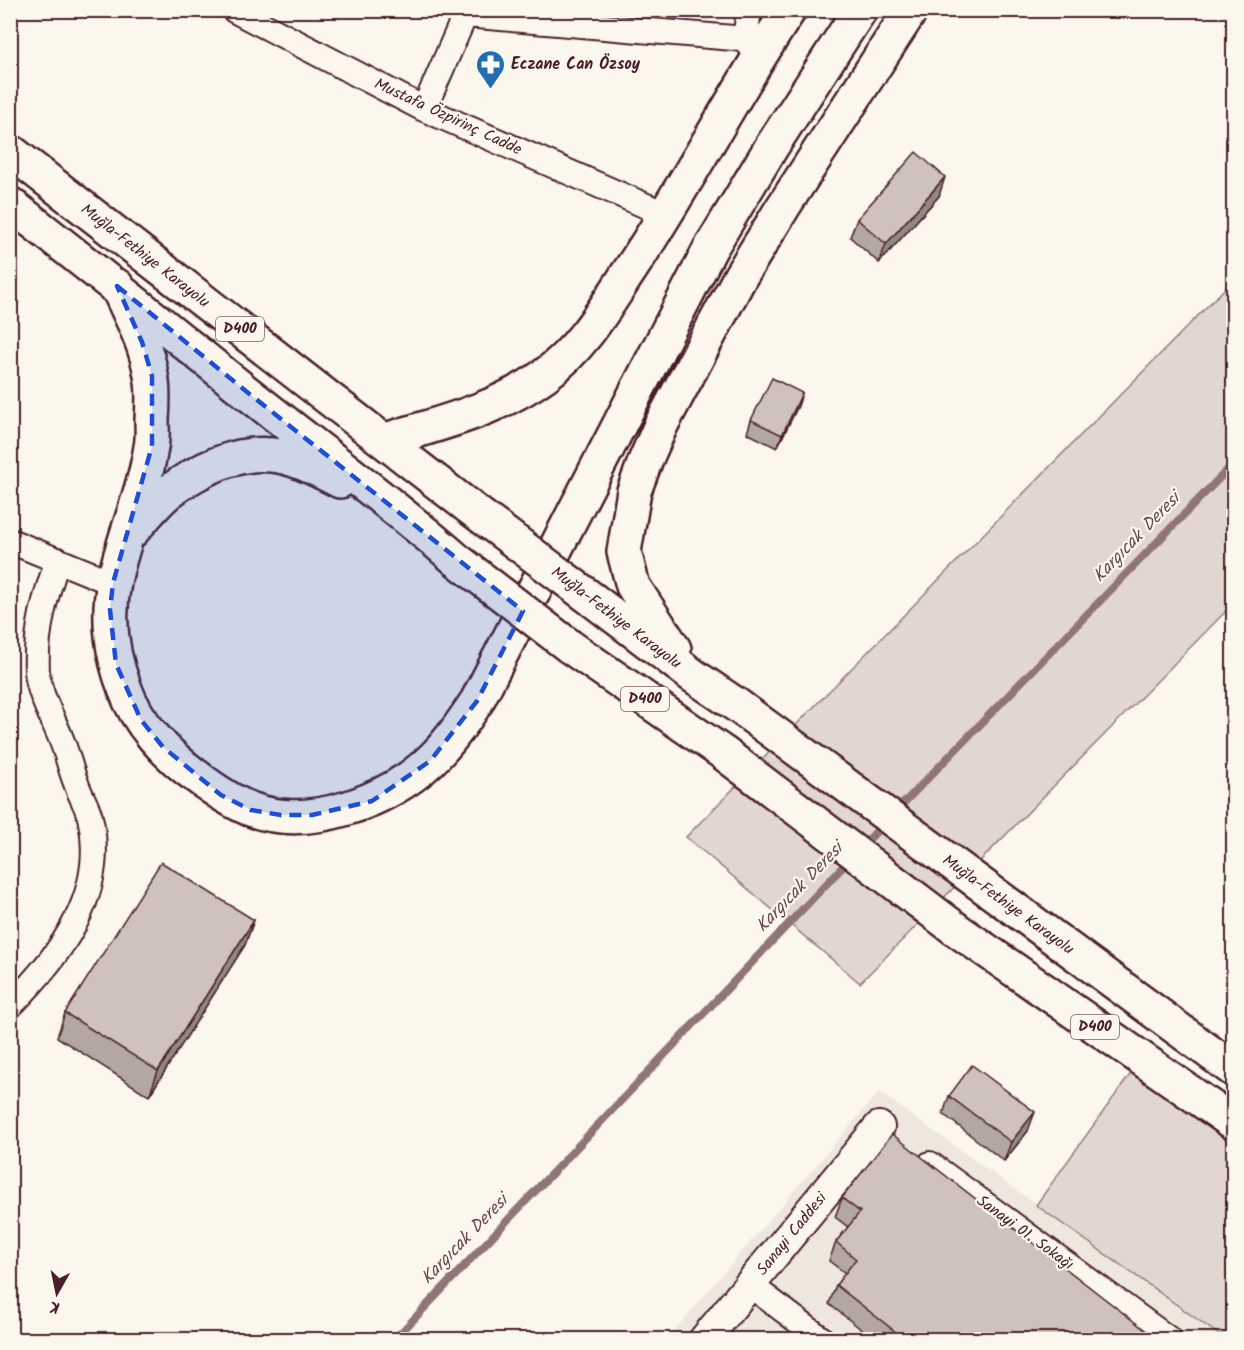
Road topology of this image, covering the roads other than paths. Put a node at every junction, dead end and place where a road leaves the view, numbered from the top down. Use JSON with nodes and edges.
{"nodes":[{"id":1,"x":234,"y":10,"type":"edge"},
{"id":2,"x":749,"y":10,"type":"edge"},
{"id":3,"x":789,"y":10,"type":"edge"},
{"id":4,"x":860,"y":10,"type":"edge"},
{"id":5,"x":911,"y":10,"type":"edge"},
{"id":6,"x":752,"y":47,"type":"junction"},
{"id":7,"x":424,"y":109,"type":"junction"},
{"id":8,"x":10,"y":151,"type":"edge"},
{"id":9,"x":10,"y":204,"type":"edge"},
{"id":10,"x":666,"y":215,"type":"junction"},
{"id":11,"x":117,"y":286,"type":"junction"},
{"id":12,"x":386,"y":440,"type":"junction"},
{"id":13,"x":397,"y":508,"type":"junction"},
{"id":14,"x":126,"y":536,"type":"junction"},
{"id":15,"x":10,"y":541,"type":"edge"},
{"id":16,"x":58,"y":560,"type":"junction"},
{"id":17,"x":113,"y":583,"type":"junction"},
{"id":18,"x":692,"y":675,"type":"junction"},
{"id":19,"x":10,"y":1006,"type":"edge"},
{"id":20,"x":1233,"y":1070,"type":"edge"},
{"id":21,"x":1233,"y":1123,"type":"edge"},
{"id":22,"x":897,"y":1140,"type":"joint"},
{"id":23,"x":750,"y":1285,"type":"junction"},
{"id":24,"x":705,"y":1339,"type":"edge"},
{"id":25,"x":823,"y":1340,"type":"edge"},
{"id":26,"x":1170,"y":1340,"type":"edge"}],
"edges":[{"from":1,"to":7,"type":"street","name":"Mustafa Özpirinç Cadde"},
{"from":2,"to":6,"type":"street"},
{"from":3,"to":6,"type":"highway"},
{"from":4,"to":17,"type":"highway"},
{"from":5,"to":18,"type":"highway"},
{"from":6,"to":7,"type":"street"},
{"from":6,"to":10,"type":"highway"},
{"from":7,"to":10,"type":"street","name":"Mustafa Özpirinç Cadde"},
{"from":8,"to":12,"type":"highway","name":"Muğla-Fethiye Karayolu","number":"D400"},
{"from":9,"to":11,"type":"highway","number":"D400"},
{"from":10,"to":12,"type":"highway"},
{"from":11,"to":13,"type":"highway","number":"D400"},
{"from":11,"to":14,"type":"highway"},
{"from":12,"to":18,"type":"highway","name":"Muğla-Fethiye Karayolu","number":"D400","bridge":true},
{"from":13,"to":14,"type":"highway"},
{"from":13,"to":21,"type":"highway","number":"D400","bridge":true},
{"from":14,"to":17,"type":"highway"},
{"from":15,"to":16,"type":"street"},
{"from":16,"to":17,"type":"street"},
{"from":16,"to":19,"type":"street"},
{"from":18,"to":20,"type":"highway","name":"Muğla-Fethiye Karayolu","number":"D400"},
{"from":22,"to":23,"type":"street","name":"Sanayi Caddesi"},
{"from":22,"to":26,"type":"street","name":"Sanayi 01. Sokağı"},
{"from":23,"to":24,"type":"street","name":"Sanayi Caddesi"},
{"from":23,"to":25,"type":"street"}]}
